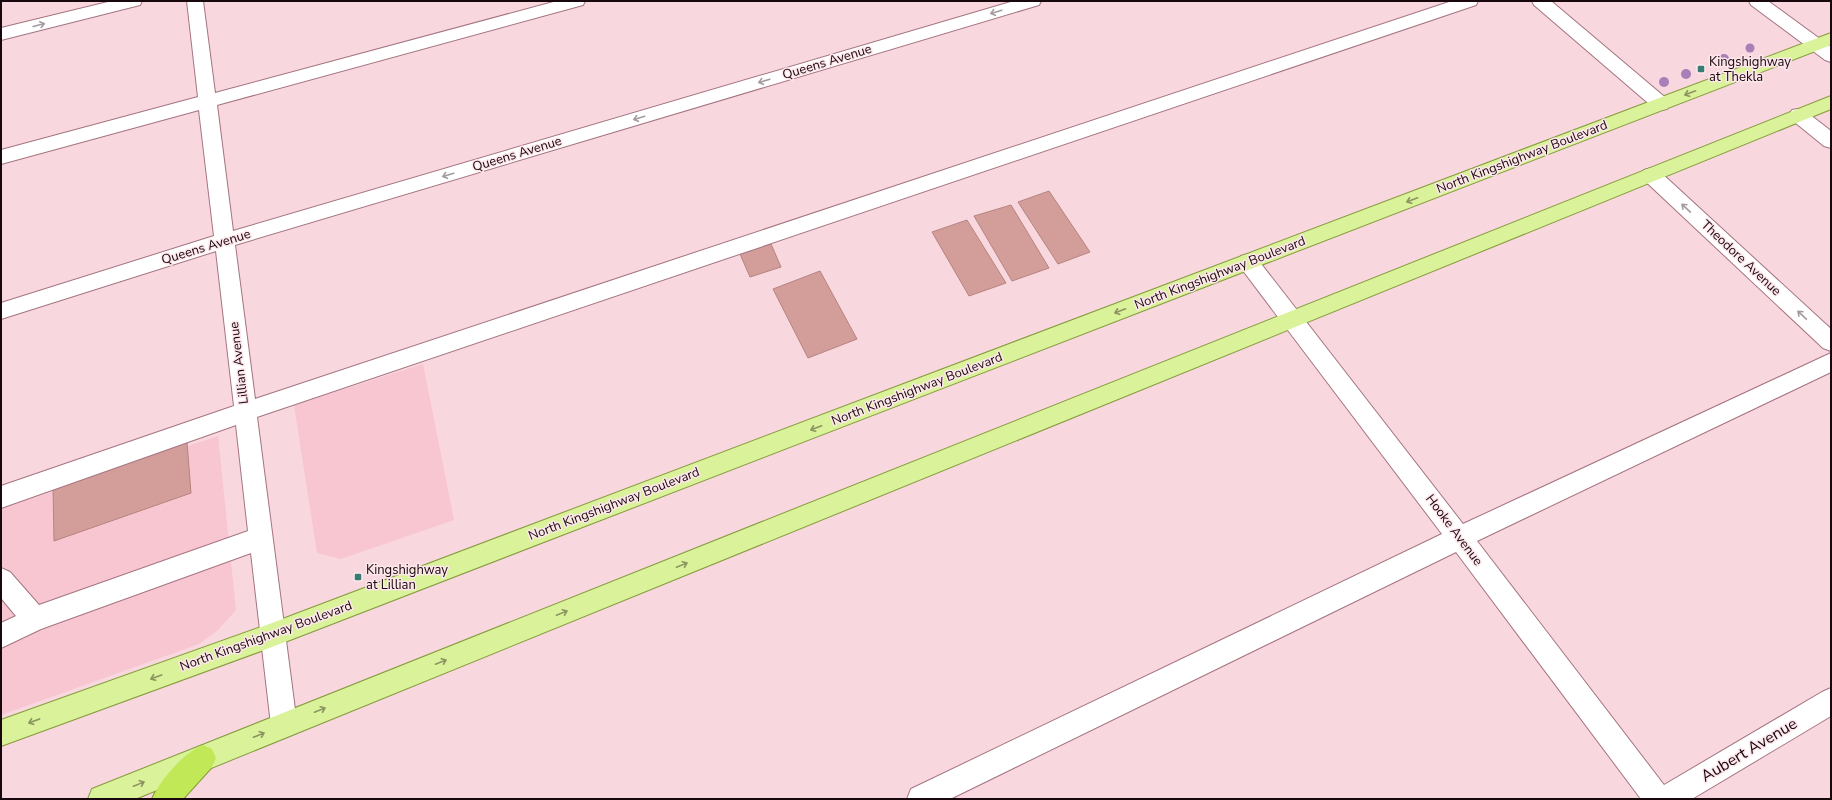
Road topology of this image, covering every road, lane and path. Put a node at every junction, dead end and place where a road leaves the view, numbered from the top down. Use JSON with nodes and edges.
{"nodes":[{"id":1,"x":134,"y":1,"type":"edge"},
{"id":2,"x":195,"y":1,"type":"edge"},
{"id":3,"x":577,"y":1,"type":"edge"},
{"id":4,"x":1034,"y":1,"type":"edge"},
{"id":5,"x":1470,"y":1,"type":"edge"},
{"id":6,"x":1540,"y":1,"type":"edge"},
{"id":7,"x":1757,"y":1,"type":"edge"},
{"id":8,"x":1,"y":34,"type":"edge"},
{"id":9,"x":1826,"y":47,"type":"edge"},
{"id":10,"x":207,"y":101,"type":"junction"},
{"id":11,"x":1831,"y":102,"type":"edge"},
{"id":12,"x":1661,"y":104,"type":"junction"},
{"id":13,"x":1798,"y":115,"type":"junction"},
{"id":14,"x":1831,"y":141,"type":"edge"},
{"id":15,"x":1,"y":157,"type":"edge"},
{"id":16,"x":1650,"y":175,"type":"junction"},
{"id":17,"x":224,"y":241,"type":"junction"},
{"id":18,"x":1248,"y":262,"type":"junction"},
{"id":19,"x":1,"y":311,"type":"edge"},
{"id":20,"x":1293,"y":319,"type":"junction"},
{"id":21,"x":1831,"y":342,"type":"edge"},
{"id":22,"x":1831,"y":362,"type":"edge"},
{"id":23,"x":245,"y":412,"type":"junction"},
{"id":24,"x":1,"y":497,"type":"edge"},
{"id":25,"x":261,"y":538,"type":"junction"},
{"id":26,"x":1459,"y":538,"type":"junction"},
{"id":27,"x":1,"y":580,"type":"edge"},
{"id":28,"x":35,"y":619,"type":"junction"},
{"id":29,"x":272,"y":635,"type":"junction"},
{"id":30,"x":1,"y":636,"type":"edge"},
{"id":31,"x":1831,"y":701,"type":"edge"},
{"id":32,"x":284,"y":725,"type":"junction"},
{"id":33,"x":1,"y":733,"type":"edge"},
{"id":34,"x":203,"y":758,"type":"junction"},
{"id":35,"x":102,"y":799,"type":"edge"},
{"id":36,"x":166,"y":799,"type":"edge"},
{"id":37,"x":921,"y":799,"type":"edge"},
{"id":38,"x":1658,"y":799,"type":"edge"},
{"id":39,"x":1666,"y":799,"type":"edge"}],
"edges":[{"from":8,"to":1,"type":"street","one_way":true},
{"from":2,"to":10,"type":"street","name":"Lillian Avenue"},
{"from":3,"to":10,"type":"street"},
{"from":4,"to":17,"type":"street","name":"Queens Avenue","one_way":true},
{"from":5,"to":23,"type":"street"},
{"from":6,"to":12,"type":"street"},
{"from":7,"to":9,"type":"street"},
{"from":9,"to":12,"type":"main road","name":"North Kingshighway Boulevard","one_way":true},
{"from":10,"to":15,"type":"street"},
{"from":10,"to":17,"type":"street","name":"Lillian Avenue"},
{"from":11,"to":13,"type":"main road"},
{"from":12,"to":18,"type":"main road","name":"North Kingshighway Boulevard","one_way":true},
{"from":13,"to":14,"type":"street"},
{"from":13,"to":16,"type":"main road"},
{"from":16,"to":20,"type":"main road"},
{"from":21,"to":16,"type":"street","name":"Theodore Avenue","one_way":true},
{"from":17,"to":19,"type":"street","name":"Queens Avenue"},
{"from":17,"to":23,"type":"street","name":"Lillian Avenue"},
{"from":18,"to":20,"type":"street","name":"Hooke Avenue"},
{"from":18,"to":29,"type":"main road","name":"North Kingshighway Boulevard","one_way":true},
{"from":20,"to":26,"type":"street","name":"Hooke Avenue"},
{"from":32,"to":20,"type":"main road","one_way":true},
{"from":22,"to":26,"type":"street"},
{"from":23,"to":24,"type":"street"},
{"from":23,"to":25,"type":"street","name":"Lillian Avenue"},
{"from":25,"to":28,"type":"street"},
{"from":25,"to":29,"type":"street","name":"Lillian Avenue"},
{"from":26,"to":37,"type":"street"},
{"from":26,"to":38,"type":"street","name":"Hooke Avenue"},
{"from":27,"to":28,"type":"street"},
{"from":28,"to":30,"type":"street"},
{"from":29,"to":32,"type":"street","name":"Lillian Avenue"},
{"from":29,"to":33,"type":"main road","name":"North Kingshighway Boulevard","one_way":true},
{"from":31,"to":39,"type":"street","name":"Aubert Avenue"},
{"from":34,"to":32,"type":"main road","one_way":true},
{"from":35,"to":34,"type":"main road","one_way":true},
{"from":34,"to":36,"type":"highway"}]}
